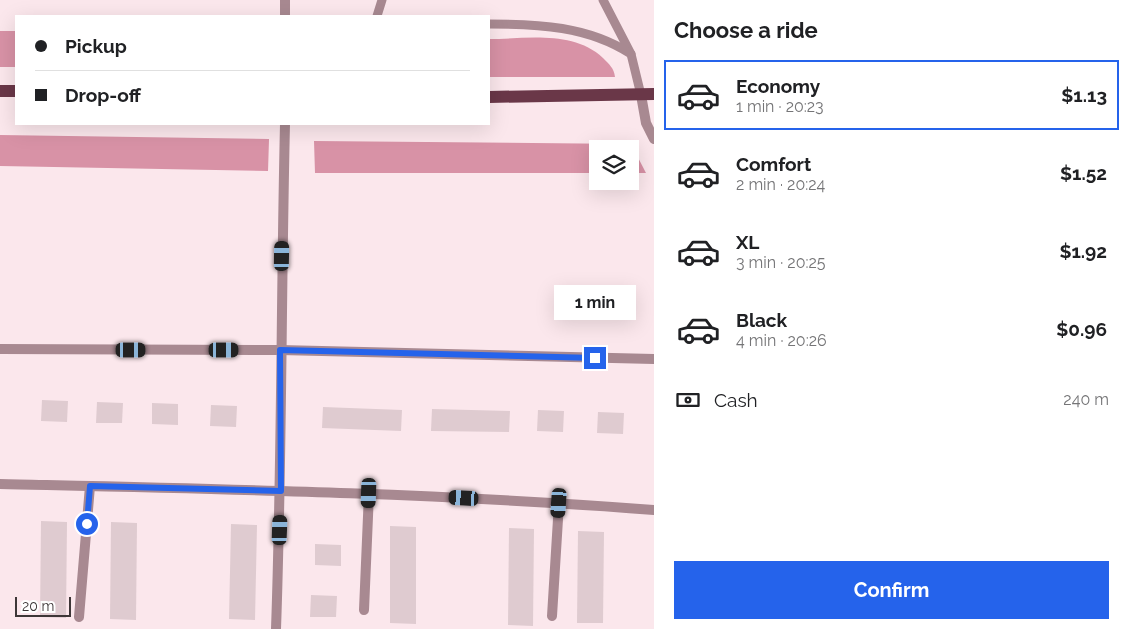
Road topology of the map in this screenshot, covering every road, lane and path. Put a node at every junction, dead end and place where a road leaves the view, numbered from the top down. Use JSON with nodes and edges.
{"nodes":[{"id":1,"x":285,"y":0,"type":"edge"},
{"id":2,"x":382,"y":0,"type":"edge"},
{"id":3,"x":603,"y":0,"type":"edge"},
{"id":4,"x":285,"y":15,"type":"edge"},
{"id":5,"x":377,"y":15,"type":"edge"},
{"id":6,"x":490,"y":24,"type":"edge"},
{"id":7,"x":631,"y":54,"type":"junction"},
{"id":8,"x":0,"y":91,"type":"edge"},
{"id":9,"x":15,"y":91,"type":"edge"},
{"id":10,"x":648,"y":94,"type":"edge"},
{"id":11,"x":490,"y":97,"type":"edge"},
{"id":12,"x":285,"y":125,"type":"edge"},
{"id":13,"x":654,"y":139,"type":"edge"},
{"id":14,"x":0,"y":349,"type":"edge"},
{"id":15,"x":280,"y":350,"type":"junction"},
{"id":16,"x":654,"y":359,"type":"edge"},
{"id":17,"x":0,"y":484,"type":"edge"},
{"id":18,"x":90,"y":486,"type":"junction"},
{"id":19,"x":281,"y":491,"type":"junction"},
{"id":20,"x":369,"y":493,"type":"junction"},
{"id":21,"x":559,"y":503,"type":"junction"},
{"id":22,"x":654,"y":510,"type":"edge"},
{"id":23,"x":364,"y":610,"type":"dead end"},
{"id":24,"x":552,"y":616,"type":"dead end"},
{"id":25,"x":79,"y":617,"type":"dead end"},
{"id":26,"x":276,"y":629,"type":"edge"}],
"edges":[{"from":1,"to":4,"type":"street"},
{"from":2,"to":5,"type":"lane"},
{"from":3,"to":7,"type":"lane"},
{"from":6,"to":7,"type":"lane"},
{"from":7,"to":10,"type":"lane"},
{"from":8,"to":9,"type":"main road"},
{"from":10,"to":11,"type":"main road"},
{"from":10,"to":13,"type":"street"},
{"from":12,"to":15,"type":"street"},
{"from":14,"to":15,"type":"street"},
{"from":15,"to":16,"type":"street"},
{"from":15,"to":19,"type":"street"},
{"from":17,"to":18,"type":"street"},
{"from":18,"to":19,"type":"street"},
{"from":18,"to":25,"type":"street"},
{"from":19,"to":20,"type":"street"},
{"from":19,"to":26,"type":"street"},
{"from":20,"to":21,"type":"street"},
{"from":20,"to":23,"type":"street"},
{"from":21,"to":22,"type":"street"},
{"from":21,"to":24,"type":"street"}]}
